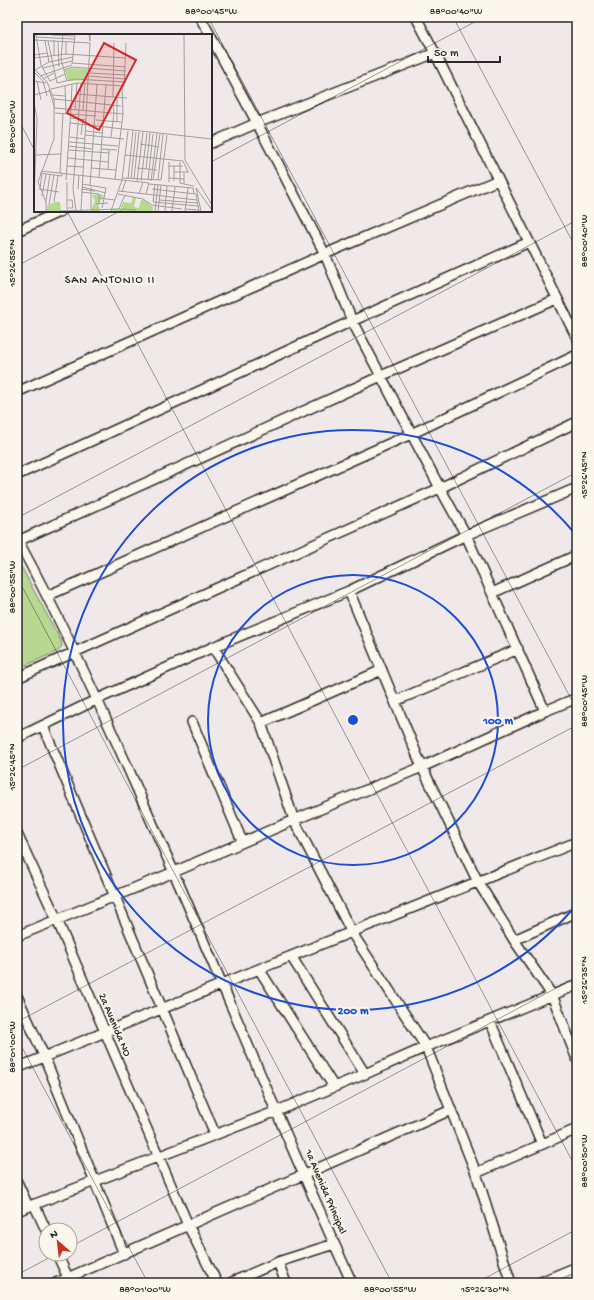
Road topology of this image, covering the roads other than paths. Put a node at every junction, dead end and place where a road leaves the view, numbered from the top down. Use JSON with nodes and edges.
{"nodes":[{"id":1,"x":416,"y":17,"type":"edge"},
{"id":2,"x":202,"y":18,"type":"edge"},
{"id":3,"x":209,"y":34,"type":"edge"},
{"id":4,"x":212,"y":40,"type":"edge"},
{"id":5,"x":435,"y":53,"type":"junction"},
{"id":6,"x":257,"y":123,"type":"junction"},
{"id":7,"x":212,"y":144,"type":"edge"},
{"id":8,"x":498,"y":180,"type":"junction"},
{"id":9,"x":58,"y":212,"type":"edge"},
{"id":10,"x":17,"y":231,"type":"edge"},
{"id":11,"x":529,"y":242,"type":"junction"},
{"id":12,"x":325,"y":254,"type":"junction"},
{"id":13,"x":557,"y":299,"type":"junction"},
{"id":14,"x":352,"y":321,"type":"junction"},
{"id":15,"x":577,"y":338,"type":"edge"},
{"id":16,"x":577,"y":355,"type":"edge"},
{"id":17,"x":381,"y":376,"type":"junction"},
{"id":18,"x":17,"y":392,"type":"edge"},
{"id":19,"x":577,"y":422,"type":"edge"},
{"id":20,"x":411,"y":434,"type":"junction"},
{"id":21,"x":17,"y":475,"type":"edge"},
{"id":22,"x":440,"y":488,"type":"junction"},
{"id":23,"x":577,"y":488,"type":"edge"},
{"id":24,"x":466,"y":534,"type":"junction"},
{"id":25,"x":18,"y":540,"type":"edge"},
{"id":26,"x":577,"y":555,"type":"edge"},
{"id":27,"x":349,"y":590,"type":"junction"},
{"id":28,"x":492,"y":593,"type":"junction"},
{"id":29,"x":47,"y":596,"type":"junction"},
{"id":30,"x":213,"y":647,"type":"junction"},
{"id":31,"x":518,"y":649,"type":"junction"},
{"id":32,"x":75,"y":652,"type":"junction"},
{"id":33,"x":382,"y":670,"type":"junction"},
{"id":34,"x":17,"y":678,"type":"edge"},
{"id":35,"x":577,"y":698,"type":"edge"},
{"id":36,"x":98,"y":699,"type":"junction"},
{"id":37,"x":395,"y":701,"type":"junction"},
{"id":38,"x":545,"y":711,"type":"junction"},
{"id":39,"x":192,"y":722,"type":"dead end"},
{"id":40,"x":261,"y":723,"type":"junction"},
{"id":41,"x":43,"y":726,"type":"junction"},
{"id":42,"x":17,"y":738,"type":"edge"},
{"id":43,"x":422,"y":767,"type":"junction"},
{"id":44,"x":294,"y":820,"type":"junction"},
{"id":45,"x":17,"y":834,"type":"edge"},
{"id":46,"x":242,"y":842,"type":"junction"},
{"id":47,"x":577,"y":842,"type":"edge"},
{"id":48,"x":174,"y":872,"type":"junction"},
{"id":49,"x":478,"y":882,"type":"junction"},
{"id":50,"x":115,"y":896,"type":"junction"},
{"id":51,"x":577,"y":912,"type":"edge"},
{"id":52,"x":57,"y":920,"type":"junction"},
{"id":53,"x":352,"y":933,"type":"junction"},
{"id":54,"x":17,"y":936,"type":"edge"},
{"id":55,"x":514,"y":940,"type":"junction"},
{"id":56,"x":291,"y":956,"type":"junction"},
{"id":57,"x":259,"y":969,"type":"junction"},
{"id":58,"x":222,"y":985,"type":"junction"},
{"id":59,"x":577,"y":985,"type":"edge"},
{"id":60,"x":552,"y":995,"type":"junction"},
{"id":61,"x":17,"y":996,"type":"edge"},
{"id":62,"x":162,"y":1009,"type":"junction"},
{"id":63,"x":490,"y":1021,"type":"junction"},
{"id":64,"x":104,"y":1032,"type":"junction"},
{"id":65,"x":426,"y":1047,"type":"junction"},
{"id":66,"x":44,"y":1056,"type":"junction"},
{"id":67,"x":577,"y":1059,"type":"edge"},
{"id":68,"x":17,"y":1068,"type":"edge"},
{"id":69,"x":365,"y":1074,"type":"junction"},
{"id":70,"x":334,"y":1087,"type":"junction"},
{"id":71,"x":451,"y":1110,"type":"junction"},
{"id":72,"x":277,"y":1111,"type":"junction"},
{"id":73,"x":577,"y":1129,"type":"edge"},
{"id":74,"x":215,"y":1134,"type":"junction"},
{"id":75,"x":542,"y":1144,"type":"junction"},
{"id":76,"x":158,"y":1156,"type":"junction"},
{"id":77,"x":476,"y":1173,"type":"junction"},
{"id":78,"x":304,"y":1175,"type":"junction"},
{"id":79,"x":17,"y":1182,"type":"edge"},
{"id":80,"x":95,"y":1182,"type":"junction"},
{"id":81,"x":31,"y":1205,"type":"junction"},
{"id":82,"x":17,"y":1211,"type":"edge"},
{"id":83,"x":41,"y":1222,"type":"edge"},
{"id":84,"x":188,"y":1225,"type":"junction"},
{"id":85,"x":334,"y":1244,"type":"junction"},
{"id":86,"x":124,"y":1254,"type":"junction"},
{"id":87,"x":61,"y":1262,"type":"edge"},
{"id":88,"x":278,"y":1262,"type":"junction"},
{"id":89,"x":577,"y":1267,"type":"edge"},
{"id":90,"x":70,"y":1280,"type":"edge"},
{"id":91,"x":56,"y":1283,"type":"edge"},
{"id":92,"x":217,"y":1283,"type":"edge"},
{"id":93,"x":230,"y":1283,"type":"edge"},
{"id":94,"x":286,"y":1283,"type":"edge"},
{"id":95,"x":352,"y":1283,"type":"edge"},
{"id":96,"x":511,"y":1283,"type":"edge"},
{"id":97,"x":538,"y":1283,"type":"edge"}],
"edges":[{"from":1,"to":5,"type":"street"},
{"from":2,"to":3,"type":"street"},
{"from":4,"to":6,"type":"street"},
{"from":5,"to":6,"type":"street"},
{"from":5,"to":8,"type":"street"},
{"from":6,"to":7,"type":"street"},
{"from":6,"to":12,"type":"street"},
{"from":8,"to":11,"type":"street"},
{"from":8,"to":12,"type":"street"},
{"from":9,"to":10,"type":"street"},
{"from":11,"to":13,"type":"street"},
{"from":11,"to":14,"type":"street"},
{"from":12,"to":14,"type":"street"},
{"from":12,"to":18,"type":"street"},
{"from":13,"to":15,"type":"street"},
{"from":13,"to":17,"type":"street"},
{"from":14,"to":17,"type":"street"},
{"from":14,"to":21,"type":"street"},
{"from":16,"to":20,"type":"street"},
{"from":17,"to":20,"type":"street"},
{"from":17,"to":25,"type":"street"},
{"from":19,"to":22,"type":"street"},
{"from":20,"to":22,"type":"street"},
{"from":20,"to":29,"type":"street"},
{"from":22,"to":24,"type":"street"},
{"from":22,"to":32,"type":"street"},
{"from":23,"to":24,"type":"street"},
{"from":24,"to":27,"type":"street"},
{"from":24,"to":28,"type":"street"},
{"from":25,"to":29,"type":"street","name":"1a Avenida Principal"},
{"from":26,"to":28,"type":"street"},
{"from":27,"to":30,"type":"street"},
{"from":27,"to":33,"type":"street"},
{"from":28,"to":31,"type":"street"},
{"from":29,"to":32,"type":"street","name":"1a Avenida Principal"},
{"from":30,"to":36,"type":"street"},
{"from":30,"to":40,"type":"street"},
{"from":31,"to":37,"type":"street"},
{"from":31,"to":38,"type":"street"},
{"from":32,"to":34,"type":"street"},
{"from":32,"to":36,"type":"street","name":"1a Avenida Principal"},
{"from":33,"to":37,"type":"street"},
{"from":33,"to":40,"type":"street"},
{"from":35,"to":38,"type":"street"},
{"from":36,"to":41,"type":"street"},
{"from":36,"to":48,"type":"street","name":"1a Avenida Principal"},
{"from":37,"to":43,"type":"street"},
{"from":38,"to":43,"type":"street"},
{"from":39,"to":46,"type":"street"},
{"from":40,"to":44,"type":"street"},
{"from":41,"to":42,"type":"street"},
{"from":41,"to":50,"type":"street"},
{"from":43,"to":44,"type":"street"},
{"from":43,"to":49,"type":"street"},
{"from":44,"to":46,"type":"street"},
{"from":44,"to":53,"type":"street"},
{"from":45,"to":52,"type":"street","name":"2a Avenida NO"},
{"from":46,"to":48,"type":"street"},
{"from":47,"to":49,"type":"street"},
{"from":48,"to":50,"type":"street"},
{"from":48,"to":58,"type":"street","name":"1a Avenida Principal"},
{"from":49,"to":53,"type":"street"},
{"from":49,"to":55,"type":"street"},
{"from":50,"to":52,"type":"street"},
{"from":50,"to":62,"type":"street"},
{"from":51,"to":55,"type":"street"},
{"from":52,"to":54,"type":"street"},
{"from":52,"to":64,"type":"street","name":"2a Avenida NO"},
{"from":53,"to":56,"type":"street"},
{"from":53,"to":65,"type":"street"},
{"from":55,"to":60,"type":"street"},
{"from":56,"to":57,"type":"street"},
{"from":56,"to":69,"type":"street"},
{"from":57,"to":58,"type":"street"},
{"from":57,"to":70,"type":"street"},
{"from":58,"to":62,"type":"street"},
{"from":58,"to":72,"type":"street","name":"1a Avenida Principal"},
{"from":59,"to":60,"type":"street"},
{"from":60,"to":63,"type":"street"},
{"from":60,"to":67,"type":"street"},
{"from":61,"to":66,"type":"street"},
{"from":62,"to":64,"type":"street"},
{"from":62,"to":74,"type":"street"},
{"from":63,"to":65,"type":"street"},
{"from":63,"to":75,"type":"street"},
{"from":64,"to":66,"type":"street"},
{"from":64,"to":76,"type":"street","name":"2a Avenida NO"},
{"from":65,"to":69,"type":"street"},
{"from":65,"to":71,"type":"street"},
{"from":66,"to":68,"type":"street"},
{"from":66,"to":80,"type":"street"},
{"from":69,"to":70,"type":"street"},
{"from":70,"to":72,"type":"street"},
{"from":71,"to":77,"type":"street"},
{"from":71,"to":78,"type":"street"},
{"from":72,"to":74,"type":"street"},
{"from":72,"to":78,"type":"street","name":"1a Avenida Principal"},
{"from":73,"to":75,"type":"street"},
{"from":74,"to":76,"type":"street"},
{"from":75,"to":77,"type":"street"},
{"from":76,"to":80,"type":"street"},
{"from":76,"to":84,"type":"street","name":"2a Avenida NO"},
{"from":77,"to":96,"type":"street"},
{"from":78,"to":84,"type":"street"},
{"from":78,"to":85,"type":"street","name":"1a Avenida Principal"},
{"from":79,"to":81,"type":"street"},
{"from":80,"to":81,"type":"street"},
{"from":80,"to":86,"type":"street"},
{"from":81,"to":82,"type":"street"},
{"from":81,"to":83,"type":"street"},
{"from":84,"to":86,"type":"street"},
{"from":84,"to":92,"type":"street","name":"2a Avenida NO"},
{"from":85,"to":88,"type":"street"},
{"from":85,"to":95,"type":"street","name":"1a Avenida Principal"},
{"from":86,"to":90,"type":"street"},
{"from":87,"to":90,"type":"street"},
{"from":88,"to":93,"type":"street"},
{"from":88,"to":94,"type":"street"},
{"from":89,"to":97,"type":"street"},
{"from":90,"to":91,"type":"street"}]}
